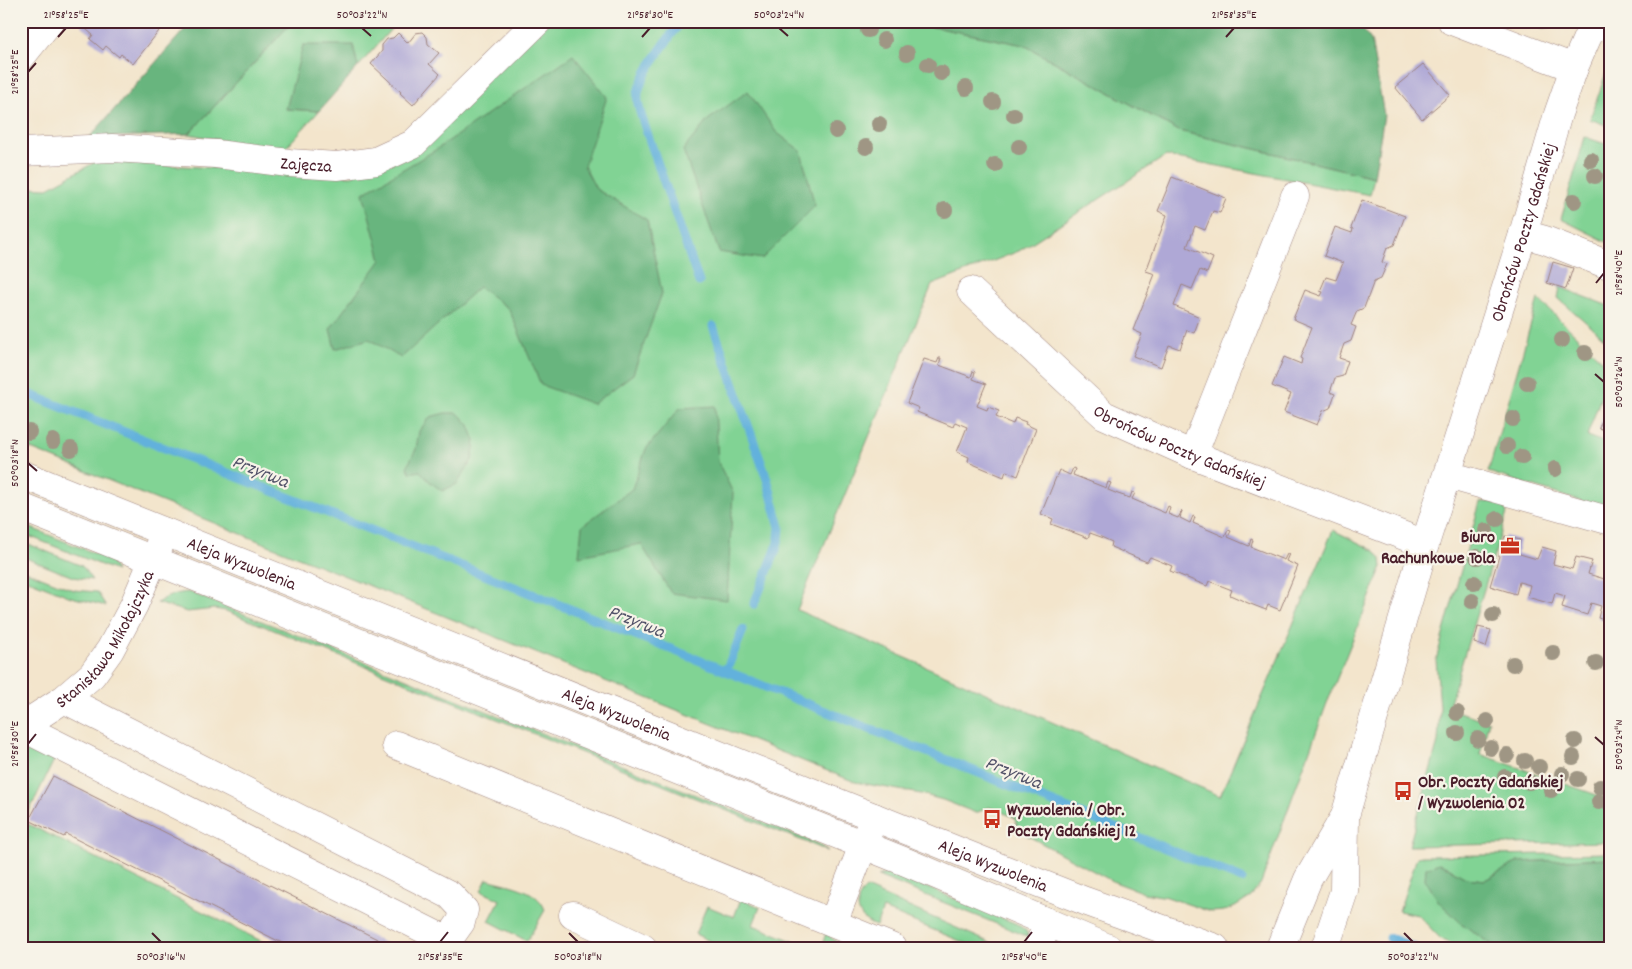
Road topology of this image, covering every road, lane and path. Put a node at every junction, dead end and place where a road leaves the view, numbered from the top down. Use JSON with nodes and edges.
{"nodes":[{"id":1,"x":50,"y":21,"type":"edge"},
{"id":2,"x":538,"y":21,"type":"edge"},
{"id":3,"x":1452,"y":21,"type":"edge"},
{"id":4,"x":1596,"y":21,"type":"edge"},
{"id":5,"x":21,"y":57,"type":"edge"},
{"id":6,"x":1574,"y":68,"type":"junction"},
{"id":7,"x":21,"y":152,"type":"edge"},
{"id":8,"x":1295,"y":196,"type":"dead end"},
{"id":9,"x":1523,"y":234,"type":"junction"},
{"id":10,"x":1611,"y":266,"type":"edge"},
{"id":11,"x":970,"y":291,"type":"dead end"},
{"id":12,"x":1193,"y":455,"type":"junction"},
{"id":13,"x":21,"y":474,"type":"edge"},
{"id":14,"x":1448,"y":475,"type":"junction"},
{"id":15,"x":21,"y":507,"type":"edge"},
{"id":16,"x":1611,"y":521,"type":"edge"},
{"id":17,"x":165,"y":532,"type":"junction"},
{"id":18,"x":1425,"y":544,"type":"junction"},
{"id":19,"x":153,"y":561,"type":"junction"},
{"id":20,"x":64,"y":699,"type":"junction"},
{"id":21,"x":22,"y":727,"type":"edge"},
{"id":22,"x":396,"y":745,"type":"dead end"},
{"id":23,"x":1345,"y":816,"type":"junction"},
{"id":24,"x":874,"y":817,"type":"junction"},
{"id":25,"x":863,"y":845,"type":"junction"},
{"id":26,"x":573,"y":915,"type":"dead end"},
{"id":27,"x":1048,"y":922,"type":"junction"},
{"id":28,"x":833,"y":923,"type":"junction"},
{"id":29,"x":863,"y":942,"type":"edge"},
{"id":30,"x":643,"y":948,"type":"edge"},
{"id":31,"x":893,"y":948,"type":"edge"},
{"id":32,"x":1038,"y":948,"type":"edge"},
{"id":33,"x":1108,"y":948,"type":"edge"},
{"id":34,"x":1215,"y":948,"type":"edge"},
{"id":35,"x":1280,"y":948,"type":"edge"},
{"id":36,"x":1325,"y":948,"type":"edge"}],
"edges":[{"from":1,"to":5,"type":"street"},
{"from":2,"to":7,"type":"street","name":"Zajęcza"},
{"from":3,"to":6,"type":"street"},
{"from":4,"to":6,"type":"street","name":"Obrońców Poczty Gdańskiej"},
{"from":6,"to":9,"type":"street","name":"Obrońców Poczty Gdańskiej"},
{"from":8,"to":12,"type":"street"},
{"from":9,"to":10,"type":"street"},
{"from":9,"to":14,"type":"street","name":"Obrońców Poczty Gdańskiej"},
{"from":11,"to":12,"type":"street","name":"Obrońców Poczty Gdańskiej"},
{"from":12,"to":18,"type":"street","name":"Obrońców Poczty Gdańskiej"},
{"from":13,"to":17,"type":"street","name":"Aleja Wyzwolenia"},
{"from":14,"to":16,"type":"street"},
{"from":14,"to":18,"type":"street","name":"Obrońców Poczty Gdańskiej"},
{"from":15,"to":19,"type":"street","name":"Aleja Wyzwolenia"},
{"from":17,"to":19,"type":"street","name":"Stanisława Mikołajczyka"},
{"from":17,"to":24,"type":"street","name":"Aleja Wyzwolenia"},
{"from":18,"to":23,"type":"street","name":"Obrońców Poczty Gdańskiej"},
{"from":19,"to":20,"type":"street","name":"Stanisława Mikołajczyka"},
{"from":19,"to":25,"type":"street","name":"Aleja Wyzwolenia"},
{"from":20,"to":21,"type":"street","name":"Stanisława Mikołajczyka"},
{"from":20,"to":21,"type":"street"},
{"from":22,"to":28,"type":"street"},
{"from":23,"to":35,"type":"street","name":"Obrońców Poczty Gdańskiej"},
{"from":23,"to":36,"type":"street","name":"Obrońców Poczty Gdańskiej"},
{"from":24,"to":25,"type":"street"},
{"from":24,"to":34,"type":"street","name":"Aleja Wyzwolenia"},
{"from":25,"to":27,"type":"street","name":"Aleja Wyzwolenia"},
{"from":25,"to":28,"type":"street"},
{"from":26,"to":30,"type":"street"},
{"from":27,"to":32,"type":"street"},
{"from":27,"to":33,"type":"street","name":"Aleja Wyzwolenia"},
{"from":28,"to":29,"type":"street"},
{"from":29,"to":31,"type":"street"}]}
